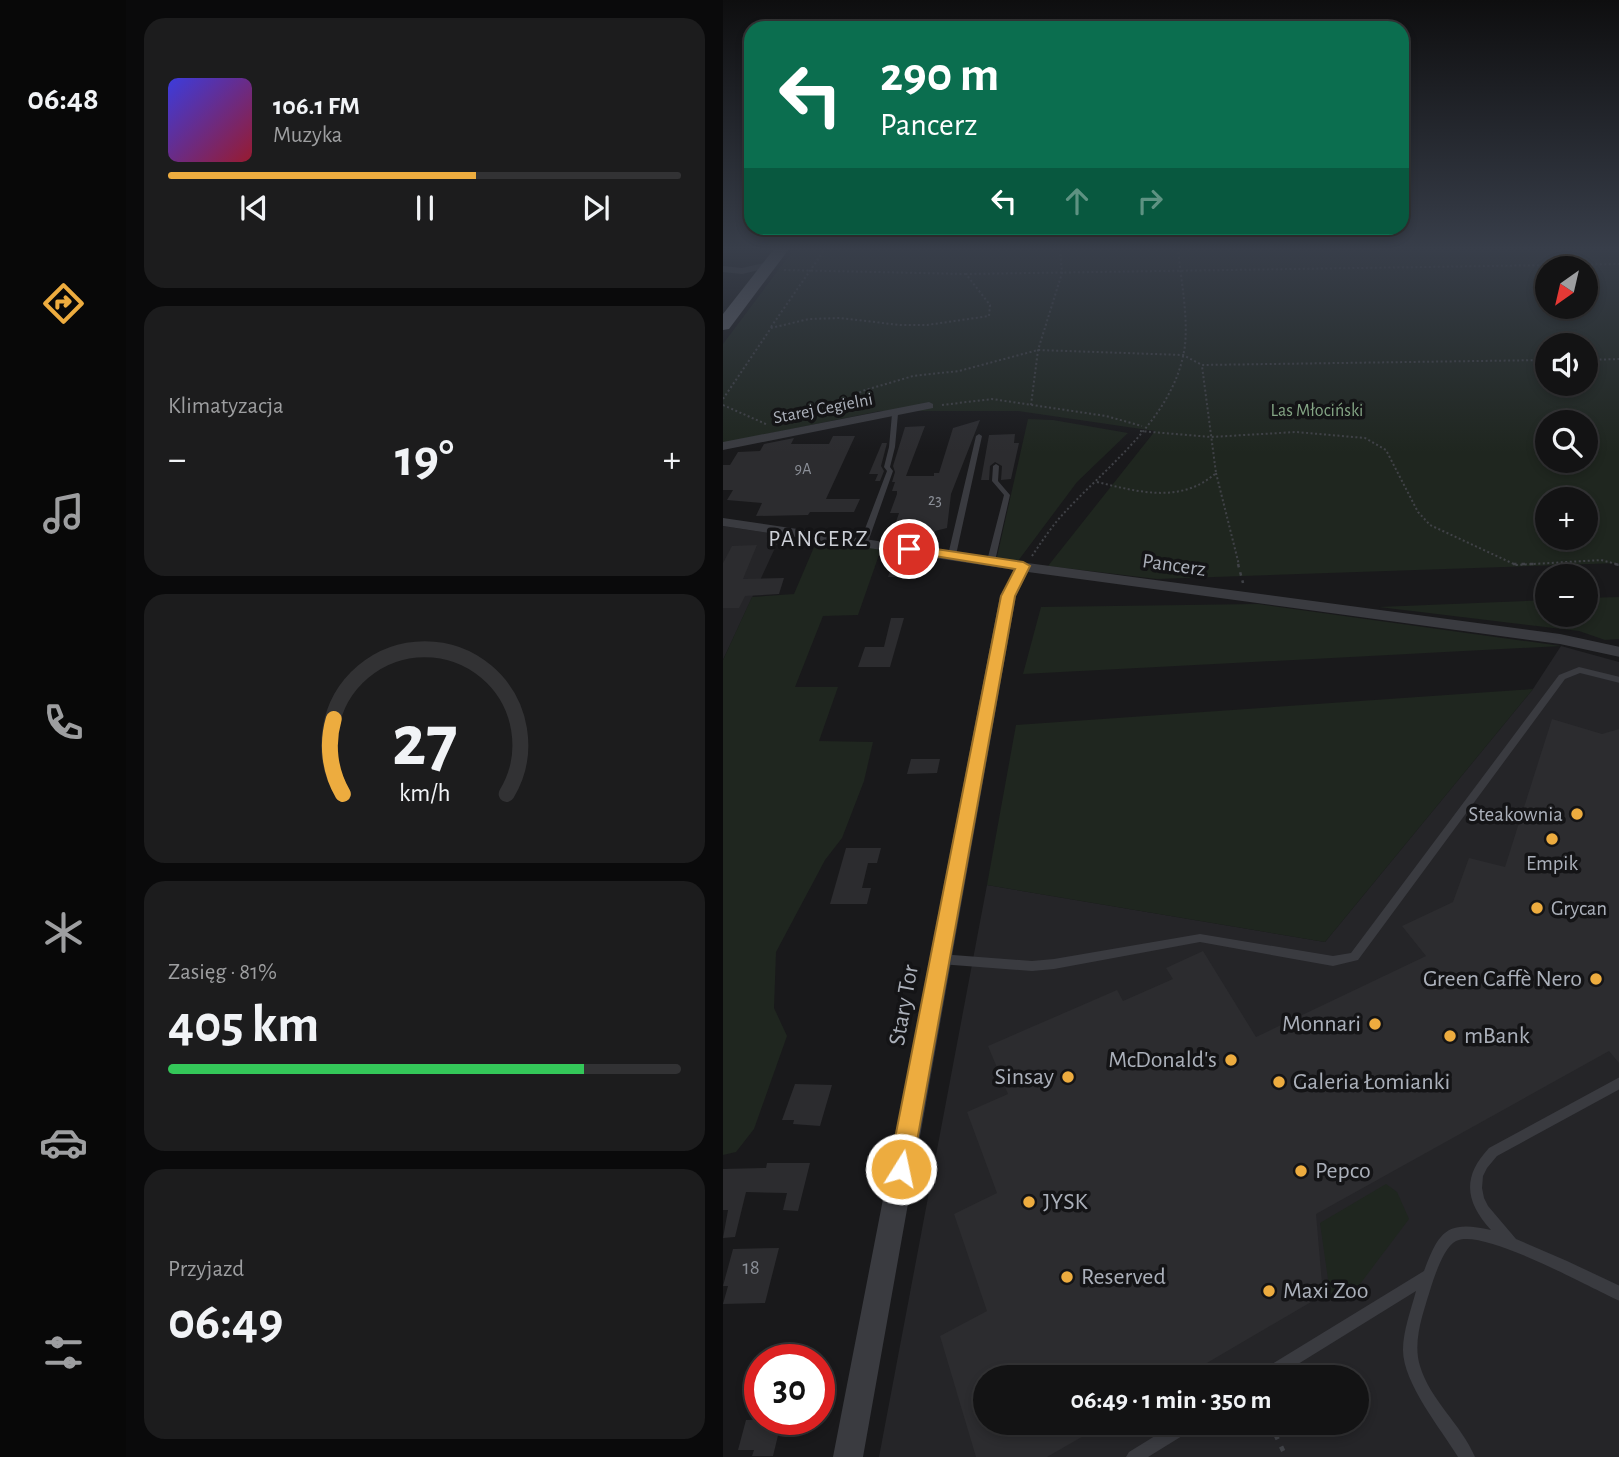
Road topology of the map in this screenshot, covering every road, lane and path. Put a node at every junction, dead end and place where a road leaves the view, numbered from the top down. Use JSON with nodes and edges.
{"nodes":[{"id":1,"x":778,"y":317,"type":"edge"},
{"id":2,"x":982,"y":317,"type":"edge"},
{"id":3,"x":1048,"y":317,"type":"edge"},
{"id":4,"x":1184,"y":317,"type":"edge"},
{"id":5,"x":771,"y":328,"type":"junction"},
{"id":6,"x":1038,"y":350,"type":"junction"},
{"id":7,"x":1183,"y":355,"type":"junction"},
{"id":8,"x":1619,"y":359,"type":"edge"},
{"id":9,"x":1535,"y":360,"type":"edge"},
{"id":10,"x":1598,"y":360,"type":"edge"},
{"id":11,"x":1202,"y":365,"type":"junction"},
{"id":12,"x":723,"y":398,"type":"edge"},
{"id":13,"x":723,"y":405,"type":"edge"},
{"id":14,"x":1031,"y":405,"type":"junction"},
{"id":15,"x":928,"y":406,"type":"joint"},
{"id":16,"x":895,"y":414,"type":"junction"},
{"id":17,"x":1144,"y":426,"type":"junction"},
{"id":18,"x":803,"y":430,"type":"junction"},
{"id":19,"x":1140,"y":431,"type":"junction"},
{"id":20,"x":788,"y":433,"type":"junction"},
{"id":21,"x":979,"y":436,"type":"dead end"},
{"id":22,"x":1211,"y":437,"type":"junction"},
{"id":23,"x":723,"y":446,"type":"edge"},
{"id":24,"x":996,"y":466,"type":"dead end"},
{"id":25,"x":1216,"y":472,"type":"junction"},
{"id":26,"x":1097,"y":482,"type":"junction"},
{"id":27,"x":723,"y":522,"type":"edge"},
{"id":28,"x":864,"y":542,"type":"junction"},
{"id":29,"x":952,"y":555,"type":"junction"},
{"id":30,"x":991,"y":561,"type":"junction"},
{"id":31,"x":1619,"y":565,"type":"edge"},
{"id":32,"x":1023,"y":566,"type":"junction"},
{"id":33,"x":1246,"y":596,"type":"junction"},
{"id":34,"x":1619,"y":652,"type":"edge"},
{"id":35,"x":1619,"y":680,"type":"edge"},
{"id":36,"x":939,"y":959,"type":"junction"},
{"id":37,"x":1619,"y":1082,"type":"edge"},
{"id":38,"x":1512,"y":1242,"type":"junction"},
{"id":39,"x":1428,"y":1276,"type":"junction"},
{"id":40,"x":1619,"y":1294,"type":"edge"},
{"id":41,"x":1283,"y":1365,"type":"edge"},
{"id":42,"x":1170,"y":1435,"type":"edge"},
{"id":43,"x":1276,"y":1435,"type":"edge"},
{"id":44,"x":848,"y":1457,"type":"edge"},
{"id":45,"x":1134,"y":1457,"type":"edge"},
{"id":46,"x":1287,"y":1457,"type":"edge"},
{"id":47,"x":1467,"y":1457,"type":"edge"}],
"edges":[{"from":1,"to":5,"type":"path"},
{"from":2,"to":5,"type":"path"},
{"from":3,"to":6,"type":"path"},
{"from":4,"to":7,"type":"path"},
{"from":5,"to":12,"type":"path"},
{"from":6,"to":7,"type":"path"},
{"from":6,"to":14,"type":"path"},
{"from":6,"to":18,"type":"path"},
{"from":7,"to":11,"type":"path"},
{"from":7,"to":17,"type":"path"},
{"from":8,"to":10,"type":"path"},
{"from":9,"to":11,"type":"path"},
{"from":11,"to":22,"type":"path"},
{"from":13,"to":20,"type":"path"},
{"from":14,"to":15,"type":"path"},
{"from":14,"to":17,"type":"path"},
{"from":15,"to":16,"type":"street","name":"Starej Cegielni"},
{"from":16,"to":18,"type":"street","name":"Starej Cegielni"},
{"from":16,"to":28,"type":"lane"},
{"from":17,"to":19,"type":"path"},
{"from":18,"to":20,"type":"street","name":"Starej Cegielni"},
{"from":19,"to":22,"type":"path"},
{"from":19,"to":26,"type":"path"},
{"from":20,"to":23,"type":"street","name":"Starej Cegielni"},
{"from":21,"to":29,"type":"lane"},
{"from":22,"to":25,"type":"path"},
{"from":22,"to":31,"type":"path"},
{"from":24,"to":30,"type":"lane"},
{"from":25,"to":26,"type":"path"},
{"from":25,"to":33,"type":"path"},
{"from":26,"to":32,"type":"path"},
{"from":27,"to":28,"type":"street","name":"Pancerz"},
{"from":28,"to":29,"type":"street","name":"Pancerz"},
{"from":29,"to":30,"type":"street","name":"Pancerz"},
{"from":30,"to":32,"type":"street","name":"Pancerz"},
{"from":32,"to":33,"type":"street","name":"Pancerz"},
{"from":32,"to":36,"type":"street","name":"Stary Tor"},
{"from":33,"to":34,"type":"street","name":"Pancerz"},
{"from":35,"to":36,"type":"lane"},
{"from":36,"to":44,"type":"street","name":"Stary Tor"},
{"from":37,"to":38,"type":"lane"},
{"from":38,"to":39,"type":"lane"},
{"from":38,"to":40,"type":"lane"},
{"from":39,"to":41,"type":"lane"},
{"from":39,"to":47,"type":"lane"},
{"from":42,"to":45,"type":"lane"},
{"from":43,"to":46,"type":"path"}]}
